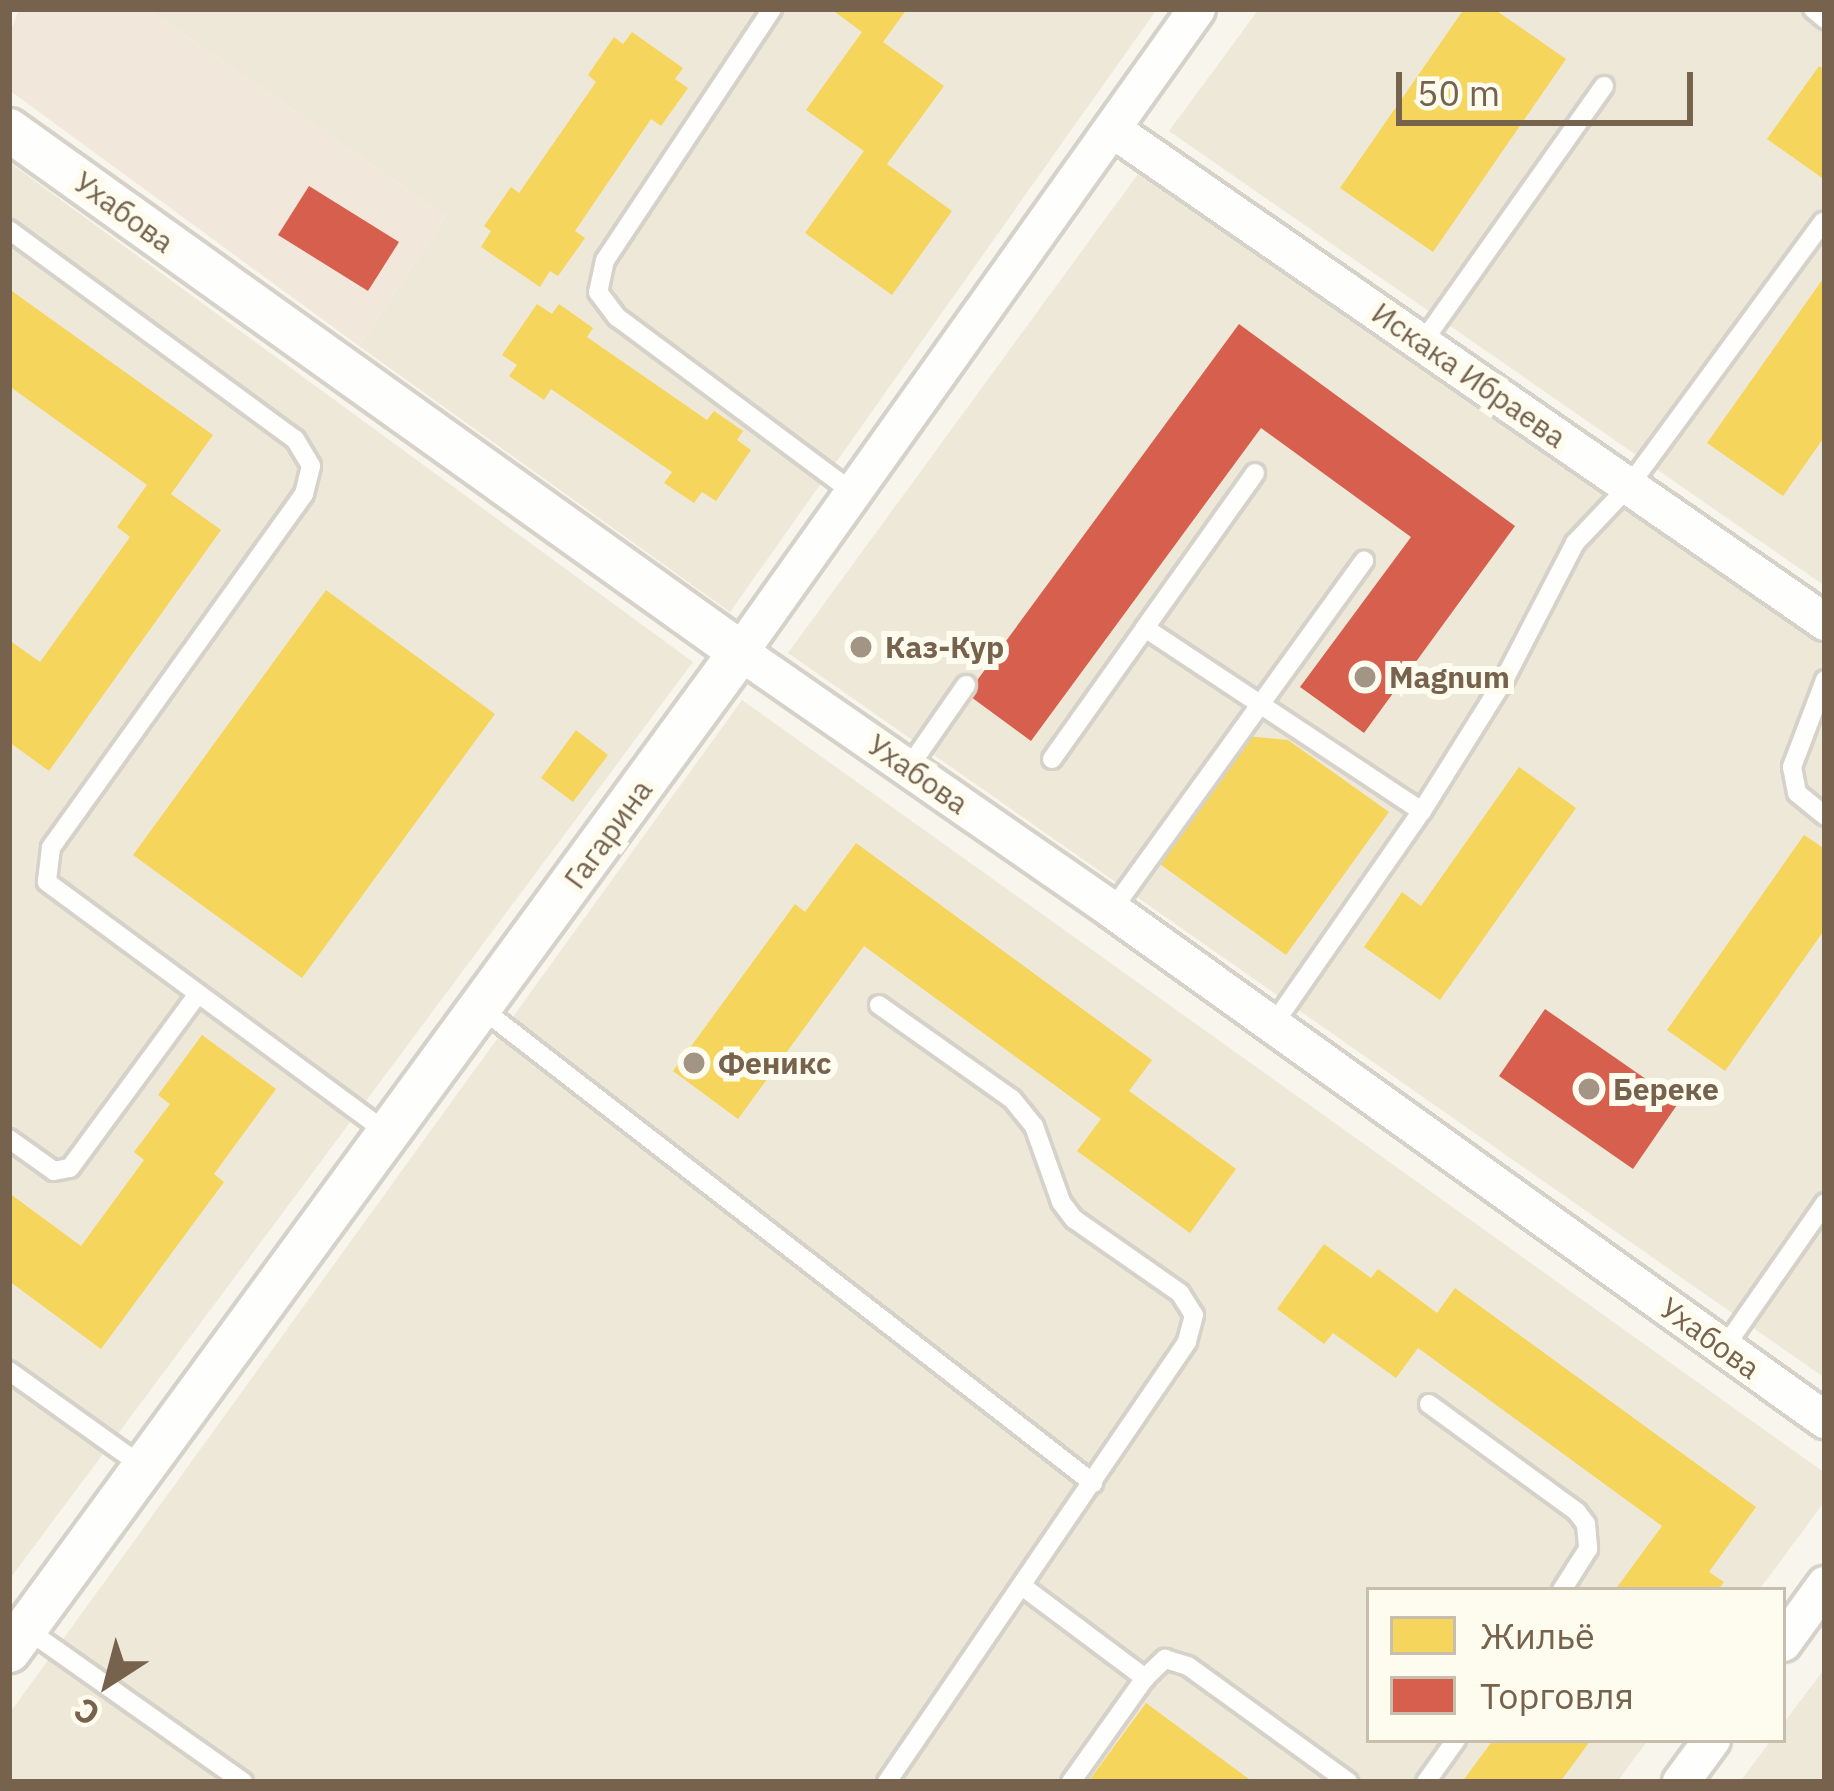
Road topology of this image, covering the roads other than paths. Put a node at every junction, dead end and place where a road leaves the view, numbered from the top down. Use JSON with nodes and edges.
{"nodes":[{"id":1,"x":772,"y":9,"type":"edge"},
{"id":2,"x":1197,"y":9,"type":"edge"},
{"id":3,"x":1813,"y":9,"type":"edge"},
{"id":4,"x":1825,"y":19,"type":"edge"},
{"id":5,"x":1604,"y":86,"type":"dead end"},
{"id":6,"x":1112,"y":129,"type":"junction"},
{"id":7,"x":9,"y":130,"type":"edge"},
{"id":8,"x":1822,"y":221,"type":"edge"},
{"id":9,"x":9,"y":230,"type":"edge"},
{"id":10,"x":1422,"y":343,"type":"junction"},
{"id":11,"x":1255,"y":473,"type":"dead end"},
{"id":12,"x":1629,"y":486,"type":"junction"},
{"id":13,"x":853,"y":492,"type":"junction"},
{"id":14,"x":1364,"y":560,"type":"dead end"},
{"id":15,"x":1825,"y":622,"type":"edge"},
{"id":16,"x":1145,"y":628,"type":"junction"},
{"id":17,"x":740,"y":652,"type":"junction"},
{"id":18,"x":1825,"y":680,"type":"edge"},
{"id":19,"x":966,"y":685,"type":"dead end"},
{"id":20,"x":1257,"y":705,"type":"junction"},
{"id":21,"x":1052,"y":759,"type":"dead end"},
{"id":22,"x":909,"y":767,"type":"junction"},
{"id":23,"x":1422,"y":811,"type":"junction"},
{"id":24,"x":1825,"y":816,"type":"edge"},
{"id":25,"x":1112,"y":910,"type":"junction"},
{"id":26,"x":197,"y":995,"type":"junction"},
{"id":27,"x":879,"y":1005,"type":"dead end"},
{"id":28,"x":481,"y":1009,"type":"junction"},
{"id":29,"x":1274,"y":1025,"type":"junction"},
{"id":30,"x":388,"y":1132,"type":"junction"},
{"id":31,"x":9,"y":1139,"type":"edge"},
{"id":32,"x":1825,"y":1203,"type":"edge"},
{"id":33,"x":1724,"y":1348,"type":"junction"},
{"id":34,"x":9,"y":1372,"type":"edge"},
{"id":35,"x":1429,"y":1404,"type":"dead end"},
{"id":36,"x":1825,"y":1420,"type":"edge"},
{"id":37,"x":142,"y":1466,"type":"junction"},
{"id":38,"x":1093,"y":1483,"type":"junction"},
{"id":39,"x":1825,"y":1585,"type":"edge"},
{"id":40,"x":1022,"y":1586,"type":"junction"},
{"id":41,"x":1564,"y":1587,"type":"edge"},
{"id":42,"x":1786,"y":1639,"type":"edge"},
{"id":43,"x":17,"y":1640,"type":"edge"},
{"id":44,"x":1145,"y":1678,"type":"junction"},
{"id":45,"x":1454,"y":1743,"type":"edge"},
{"id":46,"x":1704,"y":1743,"type":"edge"},
{"id":47,"x":243,"y":1782,"type":"edge"},
{"id":48,"x":887,"y":1782,"type":"edge"},
{"id":49,"x":1071,"y":1782,"type":"edge"},
{"id":50,"x":1348,"y":1782,"type":"edge"},
{"id":51,"x":1426,"y":1782,"type":"edge"},
{"id":52,"x":1681,"y":1782,"type":"edge"}],
"edges":[{"from":1,"to":13,"type":"lane"},
{"from":2,"to":6,"type":"street","name":"Гагарина"},
{"from":3,"to":4,"type":"lane"},
{"from":5,"to":10,"type":"lane"},
{"from":6,"to":10,"type":"street","name":"Искака Ибраева"},
{"from":6,"to":13,"type":"street","name":"Гагарина"},
{"from":7,"to":17,"type":"street","name":"Ухабова"},
{"from":8,"to":12,"type":"lane"},
{"from":9,"to":26,"type":"lane"},
{"from":10,"to":12,"type":"street","name":"Искака Ибраева"},
{"from":11,"to":16,"type":"lane"},
{"from":12,"to":15,"type":"street","name":"Искака Ибраева"},
{"from":12,"to":23,"type":"lane"},
{"from":13,"to":17,"type":"street","name":"Гагарина"},
{"from":14,"to":20,"type":"lane"},
{"from":16,"to":20,"type":"lane"},
{"from":16,"to":21,"type":"lane"},
{"from":17,"to":22,"type":"street","name":"Ухабова"},
{"from":17,"to":28,"type":"street","name":"Гагарина"},
{"from":18,"to":24,"type":"lane"},
{"from":19,"to":22,"type":"lane"},
{"from":20,"to":23,"type":"lane"},
{"from":20,"to":25,"type":"lane"},
{"from":22,"to":25,"type":"street","name":"Ухабова"},
{"from":23,"to":29,"type":"lane"},
{"from":25,"to":29,"type":"street","name":"Ухабова"},
{"from":26,"to":30,"type":"lane"},
{"from":26,"to":31,"type":"lane"},
{"from":27,"to":38,"type":"lane"},
{"from":28,"to":30,"type":"street","name":"Гагарина"},
{"from":28,"to":38,"type":"lane"},
{"from":29,"to":33,"type":"street","name":"Ухабова"},
{"from":30,"to":37,"type":"street","name":"Гагарина"},
{"from":32,"to":33,"type":"lane"},
{"from":33,"to":36,"type":"street","name":"Ухабова"},
{"from":34,"to":37,"type":"lane"},
{"from":35,"to":41,"type":"lane"},
{"from":37,"to":43,"type":"street","name":"Гагарина"},
{"from":38,"to":40,"type":"lane"},
{"from":39,"to":42,"type":"street"},
{"from":40,"to":44,"type":"lane"},
{"from":40,"to":48,"type":"lane"},
{"from":43,"to":47,"type":"lane"},
{"from":44,"to":49,"type":"lane"},
{"from":44,"to":50,"type":"lane"},
{"from":45,"to":51,"type":"lane"},
{"from":46,"to":52,"type":"street"}]}
